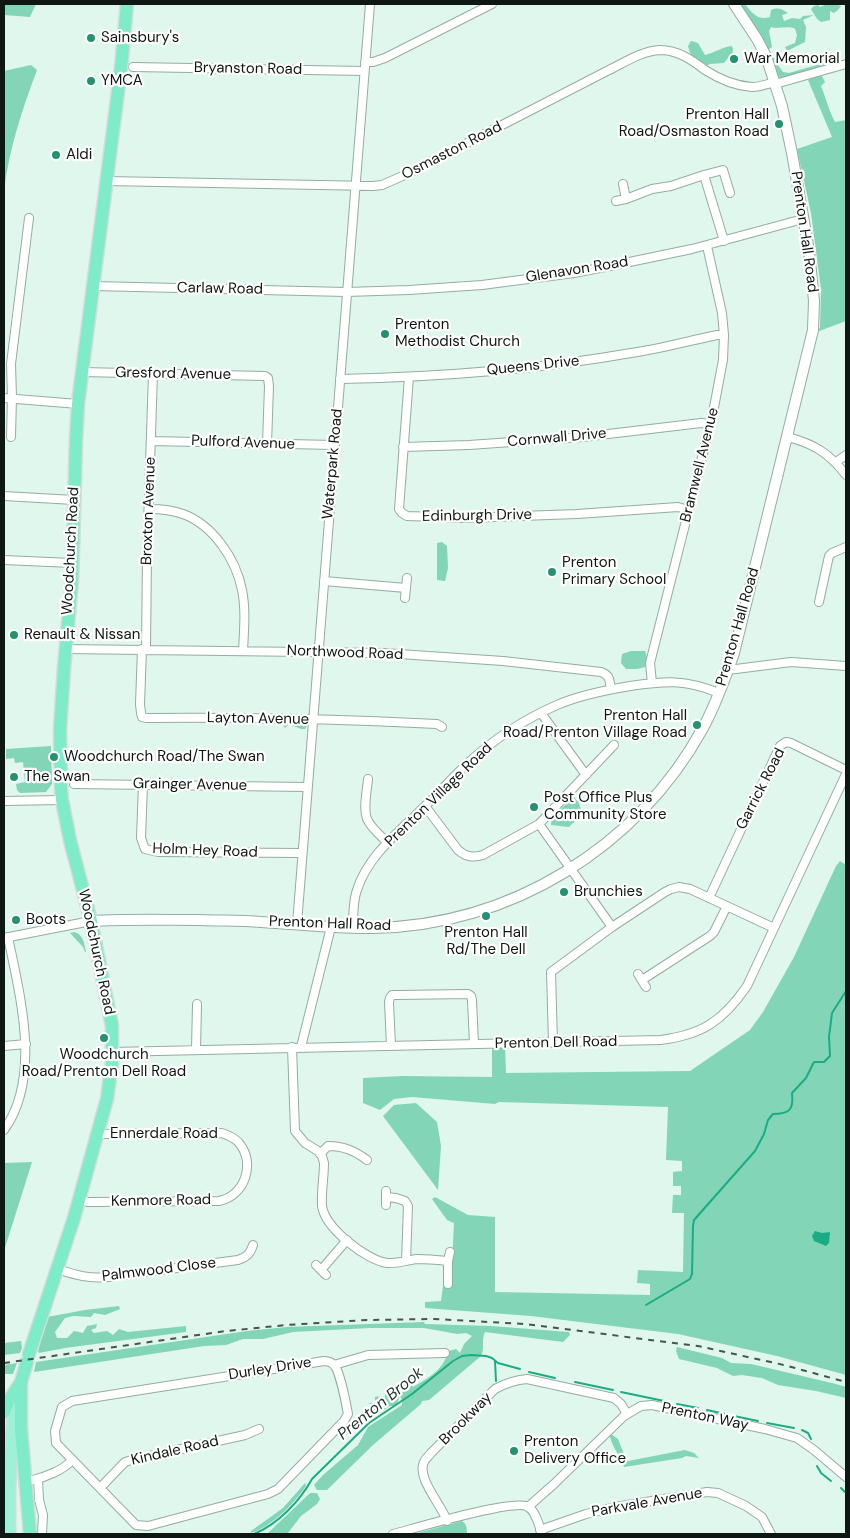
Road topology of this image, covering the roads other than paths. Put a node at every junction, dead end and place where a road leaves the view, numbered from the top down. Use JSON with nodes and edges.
{"nodes":[{"id":1,"x":127,"y":4,"type":"edge"},
{"id":2,"x":370,"y":4,"type":"edge"},
{"id":3,"x":492,"y":4,"type":"edge"},
{"id":4,"x":734,"y":4,"type":"edge"},
{"id":5,"x":364,"y":62,"type":"junction"},
{"id":6,"x":846,"y":64,"type":"edge"},
{"id":7,"x":133,"y":67,"type":"dead end"},
{"id":8,"x":364,"y":71,"type":"junction"},
{"id":9,"x":775,"y":84,"type":"junction"},
{"id":10,"x":704,"y":175,"type":"junction"},
{"id":11,"x":106,"y":181,"type":"junction"},
{"id":12,"x":623,"y":184,"type":"dead end"},
{"id":13,"x":355,"y":186,"type":"junction"},
{"id":14,"x":730,"y":193,"type":"dead end"},
{"id":15,"x":626,"y":199,"type":"junction"},
{"id":16,"x":616,"y":201,"type":"dead end"},
{"id":17,"x":29,"y":218,"type":"dead end"},
{"id":18,"x":803,"y":219,"type":"junction"},
{"id":19,"x":724,"y":241,"type":"junction"},
{"id":20,"x":707,"y":246,"type":"junction"},
{"id":21,"x":93,"y":286,"type":"junction"},
{"id":22,"x":346,"y":292,"type":"junction"},
{"id":23,"x":724,"y":335,"type":"junction"},
{"id":24,"x":82,"y":372,"type":"junction"},
{"id":25,"x":153,"y":374,"type":"junction"},
{"id":26,"x":409,"y":377,"type":"junction"},
{"id":27,"x":340,"y":379,"type":"junction"},
{"id":28,"x":8,"y":398,"type":"edge"},
{"id":29,"x":78,"y":404,"type":"junction"},
{"id":30,"x":710,"y":424,"type":"junction"},
{"id":31,"x":11,"y":437,"type":"dead end"},
{"id":32,"x":788,"y":437,"type":"junction"},
{"id":33,"x":151,"y":441,"type":"junction"},
{"id":34,"x":267,"y":444,"type":"junction"},
{"id":35,"x":334,"y":445,"type":"junction"},
{"id":36,"x":403,"y":447,"type":"junction"},
{"id":37,"x":846,"y":455,"type":"edge"},
{"id":38,"x":836,"y":462,"type":"junction"},
{"id":39,"x":846,"y":475,"type":"edge"},
{"id":40,"x":4,"y":496,"type":"edge"},
{"id":41,"x":74,"y":500,"type":"junction"},
{"id":42,"x":149,"y":509,"type":"junction"},
{"id":43,"x":689,"y":510,"type":"junction"},
{"id":44,"x":846,"y":547,"type":"edge"},
{"id":45,"x":4,"y":560,"type":"edge"},
{"id":46,"x":72,"y":563,"type":"junction"},
{"id":47,"x":407,"y":578,"type":"dead end"},
{"id":48,"x":324,"y":581,"type":"junction"},
{"id":49,"x":406,"y":588,"type":"junction"},
{"id":50,"x":406,"y":598,"type":"dead end"},
{"id":51,"x":819,"y":602,"type":"dead end"},
{"id":52,"x":65,"y":649,"type":"junction"},
{"id":53,"x":144,"y":649,"type":"junction"},
{"id":54,"x":244,"y":651,"type":"junction"},
{"id":55,"x":318,"y":652,"type":"junction"},
{"id":56,"x":846,"y":666,"type":"edge"},
{"id":57,"x":728,"y":670,"type":"junction"},
{"id":58,"x":652,"y":683,"type":"junction"},
{"id":59,"x":611,"y":689,"type":"junction"},
{"id":60,"x":719,"y":693,"type":"junction"},
{"id":61,"x":541,"y":713,"type":"junction"},
{"id":62,"x":313,"y":720,"type":"junction"},
{"id":63,"x":442,"y":727,"type":"dead end"},
{"id":64,"x":614,"y":745,"type":"dead end"},
{"id":65,"x":846,"y":770,"type":"edge"},
{"id":66,"x":846,"y":774,"type":"edge"},
{"id":67,"x":586,"y":775,"type":"junction"},
{"id":68,"x":74,"y":784,"type":"dead end"},
{"id":69,"x":143,"y":784,"type":"junction"},
{"id":70,"x":370,"y":784,"type":"dead end"},
{"id":71,"x":307,"y":787,"type":"junction"},
{"id":72,"x":62,"y":800,"type":"junction"},
{"id":73,"x":4,"y":801,"type":"edge"},
{"id":74,"x":425,"y":806,"type":"junction"},
{"id":75,"x":539,"y":824,"type":"junction"},
{"id":76,"x":388,"y":843,"type":"junction"},
{"id":77,"x":302,"y":853,"type":"junction"},
{"id":78,"x":570,"y":869,"type":"junction"},
{"id":79,"x":710,"y":898,"type":"junction"},
{"id":80,"x":727,"y":906,"type":"junction"},
{"id":81,"x":91,"y":921,"type":"junction"},
{"id":82,"x":297,"y":924,"type":"junction"},
{"id":83,"x":331,"y":927,"type":"junction"},
{"id":84,"x":612,"y":927,"type":"junction"},
{"id":85,"x":353,"y":928,"type":"junction"},
{"id":86,"x":774,"y":928,"type":"junction"},
{"id":87,"x":6,"y":938,"type":"edge"},
{"id":88,"x":642,"y":981,"type":"dead end"},
{"id":89,"x":197,"y":1004,"type":"dead end"},
{"id":90,"x":553,"y":1043,"type":"junction"},
{"id":91,"x":26,"y":1044,"type":"junction"},
{"id":92,"x":474,"y":1044,"type":"junction"},
{"id":93,"x":4,"y":1046,"type":"edge"},
{"id":94,"x":391,"y":1046,"type":"junction"},
{"id":95,"x":292,"y":1047,"type":"junction"},
{"id":96,"x":301,"y":1047,"type":"junction"},
{"id":97,"x":196,"y":1050,"type":"junction"},
{"id":98,"x":112,"y":1052,"type":"junction"},
{"id":99,"x":4,"y":1130,"type":"edge"},
{"id":100,"x":98,"y":1134,"type":"junction"},
{"id":101,"x":320,"y":1154,"type":"junction"},
{"id":102,"x":246,"y":1160,"type":"joint"},
{"id":103,"x":367,"y":1160,"type":"dead end"},
{"id":104,"x":386,"y":1198,"type":"dead end"},
{"id":105,"x":79,"y":1200,"type":"junction"},
{"id":106,"x":347,"y":1240,"type":"junction"},
{"id":107,"x":253,"y":1245,"type":"dead end"},
{"id":108,"x":450,"y":1252,"type":"dead end"},
{"id":109,"x":406,"y":1261,"type":"junction"},
{"id":110,"x":448,"y":1261,"type":"junction"},
{"id":111,"x":57,"y":1269,"type":"junction"},
{"id":112,"x":321,"y":1270,"type":"dead end"},
{"id":113,"x":448,"y":1284,"type":"dead end"},
{"id":114,"x":445,"y":1353,"type":"dead end"},
{"id":115,"x":334,"y":1365,"type":"junction"},
{"id":116,"x":21,"y":1382,"type":"junction"},
{"id":117,"x":9,"y":1411,"type":"edge"},
{"id":118,"x":627,"y":1414,"type":"junction"},
{"id":119,"x":260,"y":1429,"type":"dead end"},
{"id":120,"x":4,"y":1458,"type":"edge"},
{"id":121,"x":72,"y":1460,"type":"junction"},
{"id":122,"x":846,"y":1477,"type":"edge"},
{"id":123,"x":32,"y":1480,"type":"junction"},
{"id":124,"x":100,"y":1488,"type":"junction"},
{"id":125,"x":528,"y":1507,"type":"junction"},
{"id":126,"x":447,"y":1520,"type":"junction"},
{"id":127,"x":141,"y":1526,"type":"junction"},
{"id":128,"x":541,"y":1532,"type":"edge"},
{"id":129,"x":9,"y":1534,"type":"edge"},
{"id":130,"x":30,"y":1534,"type":"edge"},
{"id":131,"x":42,"y":1534,"type":"edge"},
{"id":132,"x":144,"y":1534,"type":"edge"},
{"id":133,"x":392,"y":1534,"type":"edge"},
{"id":134,"x":770,"y":1534,"type":"edge"}],
"edges":[{"from":1,"to":11,"type":"highway","name":"Woodchurch Road"},
{"from":2,"to":5,"type":"street","name":"Waterpark Road"},
{"from":3,"to":5,"type":"street"},
{"from":4,"to":9,"type":"street","name":"Prenton Hall Road"},
{"from":5,"to":8,"type":"street","name":"Waterpark Road"},
{"from":6,"to":9,"type":"street","name":"Osmaston Road"},
{"from":7,"to":8,"type":"street","name":"Bryanston Road"},
{"from":8,"to":13,"type":"street","name":"Waterpark Road"},
{"from":9,"to":13,"type":"street","name":"Osmaston Road"},
{"from":9,"to":18,"type":"street","name":"Prenton Hall Road"},
{"from":10,"to":14,"type":"street"},
{"from":10,"to":15,"type":"street"},
{"from":10,"to":19,"type":"street"},
{"from":11,"to":13,"type":"street","name":"Osmaston Road"},
{"from":11,"to":21,"type":"highway","name":"Woodchurch Road"},
{"from":12,"to":15,"type":"street"},
{"from":13,"to":22,"type":"street","name":"Waterpark Road"},
{"from":15,"to":16,"type":"street"},
{"from":17,"to":28,"type":"street"},
{"from":18,"to":19,"type":"street","name":"Glenavon Road"},
{"from":18,"to":32,"type":"street","name":"Prenton Hall Road"},
{"from":19,"to":20,"type":"street","name":"Glenavon Road"},
{"from":20,"to":22,"type":"street","name":"Glenavon Road"},
{"from":20,"to":23,"type":"street","name":"Bramwell Avenue"},
{"from":21,"to":22,"type":"street","name":"Carlaw Road"},
{"from":21,"to":24,"type":"highway","name":"Woodchurch Road"},
{"from":22,"to":27,"type":"street","name":"Waterpark Road"},
{"from":23,"to":26,"type":"street","name":"Queens Drive"},
{"from":23,"to":30,"type":"street","name":"Bramwell Avenue"},
{"from":24,"to":25,"type":"street","name":"Gresford Avenue"},
{"from":24,"to":29,"type":"highway","name":"Woodchurch Road"},
{"from":25,"to":33,"type":"street","name":"Broxton Avenue"},
{"from":25,"to":34,"type":"street","name":"Gresford Avenue"},
{"from":26,"to":27,"type":"street","name":"Queens Drive"},
{"from":26,"to":36,"type":"street","name":"Edinburgh Drive"},
{"from":27,"to":35,"type":"street","name":"Waterpark Road"},
{"from":28,"to":29,"type":"street"},
{"from":28,"to":31,"type":"street"},
{"from":29,"to":41,"type":"highway","name":"Woodchurch Road"},
{"from":30,"to":36,"type":"street","name":"Cornwall Drive"},
{"from":30,"to":43,"type":"street","name":"Bramwell Avenue"},
{"from":32,"to":38,"type":"street"},
{"from":32,"to":57,"type":"street","name":"Prenton Hall Road"},
{"from":33,"to":34,"type":"street","name":"Pulford Avenue"},
{"from":33,"to":42,"type":"street","name":"Broxton Avenue"},
{"from":34,"to":35,"type":"street","name":"Pulford Avenue"},
{"from":35,"to":48,"type":"street","name":"Waterpark Road"},
{"from":36,"to":43,"type":"street","name":"Edinburgh Drive"},
{"from":37,"to":38,"type":"street"},
{"from":38,"to":39,"type":"street"},
{"from":40,"to":41,"type":"street"},
{"from":41,"to":46,"type":"highway","name":"Woodchurch Road"},
{"from":42,"to":53,"type":"street","name":"Broxton Avenue"},
{"from":42,"to":54,"type":"street"},
{"from":43,"to":58,"type":"street","name":"Bramwell Avenue"},
{"from":44,"to":51,"type":"street"},
{"from":45,"to":46,"type":"street"},
{"from":46,"to":52,"type":"highway","name":"Woodchurch Road"},
{"from":47,"to":49,"type":"street"},
{"from":48,"to":49,"type":"street"},
{"from":48,"to":55,"type":"street","name":"Waterpark Road"},
{"from":49,"to":50,"type":"street"},
{"from":52,"to":53,"type":"street","name":"Northwood Road"},
{"from":52,"to":72,"type":"highway","name":"Woodchurch Road"},
{"from":53,"to":54,"type":"street","name":"Northwood Road"},
{"from":53,"to":62,"type":"street","name":"Layton Avenue"},
{"from":54,"to":55,"type":"street","name":"Northwood Road"},
{"from":55,"to":59,"type":"street","name":"Northwood Road"},
{"from":55,"to":62,"type":"street","name":"Waterpark Road"},
{"from":56,"to":57,"type":"street"},
{"from":57,"to":60,"type":"street","name":"Prenton Hall Road"},
{"from":58,"to":59,"type":"street","name":"Prenton Village Road"},
{"from":58,"to":60,"type":"street","name":"Prenton Village Road"},
{"from":59,"to":61,"type":"street","name":"Prenton Village Road"},
{"from":60,"to":78,"type":"street","name":"Prenton Hall Road"},
{"from":61,"to":67,"type":"street"},
{"from":61,"to":74,"type":"street","name":"Prenton Village Road"},
{"from":62,"to":63,"type":"street","name":"Layton Avenue"},
{"from":62,"to":71,"type":"street","name":"Waterpark Road"},
{"from":64,"to":67,"type":"street"},
{"from":65,"to":79,"type":"street","name":"Garrick Road"},
{"from":66,"to":86,"type":"street","name":"Prenton Dell Road"},
{"from":67,"to":75,"type":"street"},
{"from":68,"to":69,"type":"street","name":"Grainger Avenue"},
{"from":69,"to":71,"type":"street","name":"Grainger Avenue"},
{"from":69,"to":77,"type":"street","name":"Holm Hey Road"},
{"from":70,"to":76,"type":"street"},
{"from":71,"to":77,"type":"street","name":"Waterpark Road"},
{"from":72,"to":73,"type":"street"},
{"from":72,"to":81,"type":"highway","name":"Woodchurch Road"},
{"from":74,"to":75,"type":"street"},
{"from":74,"to":76,"type":"street","name":"Prenton Village Road"},
{"from":75,"to":78,"type":"street"},
{"from":76,"to":85,"type":"street","name":"Prenton Village Road"},
{"from":77,"to":82,"type":"street","name":"Waterpark Road"},
{"from":78,"to":84,"type":"street"},
{"from":78,"to":85,"type":"street","name":"Prenton Hall Road"},
{"from":79,"to":80,"type":"street"},
{"from":79,"to":84,"type":"street"},
{"from":80,"to":86,"type":"street"},
{"from":80,"to":88,"type":"street"},
{"from":81,"to":82,"type":"street","name":"Prenton Hall Road"},
{"from":81,"to":87,"type":"street"},
{"from":81,"to":98,"type":"highway","name":"Woodchurch Road"},
{"from":82,"to":83,"type":"street","name":"Prenton Hall Road"},
{"from":83,"to":85,"type":"street","name":"Prenton Hall Road"},
{"from":83,"to":96,"type":"street"},
{"from":84,"to":90,"type":"street"},
{"from":86,"to":90,"type":"street","name":"Prenton Dell Road"},
{"from":87,"to":91,"type":"street"},
{"from":89,"to":97,"type":"street"},
{"from":90,"to":92,"type":"street","name":"Prenton Dell Road"},
{"from":91,"to":93,"type":"street"},
{"from":91,"to":99,"type":"street"},
{"from":92,"to":94,"type":"street","name":"Prenton Dell Road"},
{"from":92,"to":94,"type":"street"},
{"from":94,"to":96,"type":"street","name":"Prenton Dell Road"},
{"from":95,"to":96,"type":"street","name":"Prenton Dell Road"},
{"from":95,"to":97,"type":"street","name":"Prenton Dell Road"},
{"from":95,"to":101,"type":"street"},
{"from":97,"to":98,"type":"street","name":"Prenton Dell Road"},
{"from":98,"to":100,"type":"highway","name":"Woodchurch Road"},
{"from":100,"to":102,"type":"street","name":"Ennerdale Road"},
{"from":100,"to":105,"type":"highway","name":"Woodchurch Road"},
{"from":101,"to":103,"type":"street"},
{"from":101,"to":106,"type":"street"},
{"from":102,"to":105,"type":"street","name":"Kenmore Road"},
{"from":104,"to":109,"type":"street"},
{"from":105,"to":111,"type":"highway","name":"Woodchurch Road"},
{"from":106,"to":109,"type":"street"},
{"from":106,"to":112,"type":"street"},
{"from":107,"to":111,"type":"street","name":"Palmwood Close"},
{"from":108,"to":110,"type":"street"},
{"from":109,"to":110,"type":"street"},
{"from":110,"to":113,"type":"street"},
{"from":111,"to":116,"type":"highway","name":"Woodchurch Road"},
{"from":114,"to":115,"type":"street"},
{"from":115,"to":121,"type":"street","name":"Durley Drive"},
{"from":115,"to":127,"type":"street","name":"Durley Drive"},
{"from":116,"to":117,"type":"highway"},
{"from":116,"to":123,"type":"highway"},
{"from":117,"to":120,"type":"main road"},
{"from":117,"to":129,"type":"main road"},
{"from":118,"to":122,"type":"street","name":"Prenton Way"},
{"from":118,"to":125,"type":"street","name":"Prenton Way"},
{"from":118,"to":126,"type":"street","name":"Brookway"},
{"from":119,"to":124,"type":"street","name":"Kindale Road"},
{"from":121,"to":123,"type":"street"},
{"from":121,"to":124,"type":"street","name":"Durley Drive"},
{"from":123,"to":130,"type":"highway"},
{"from":123,"to":131,"type":"street"},
{"from":124,"to":127,"type":"street","name":"Durley Drive"},
{"from":125,"to":126,"type":"street"},
{"from":125,"to":128,"type":"street"},
{"from":126,"to":133,"type":"street"},
{"from":127,"to":132,"type":"street"},
{"from":128,"to":134,"type":"street","name":"Parkvale Avenue"}]}
